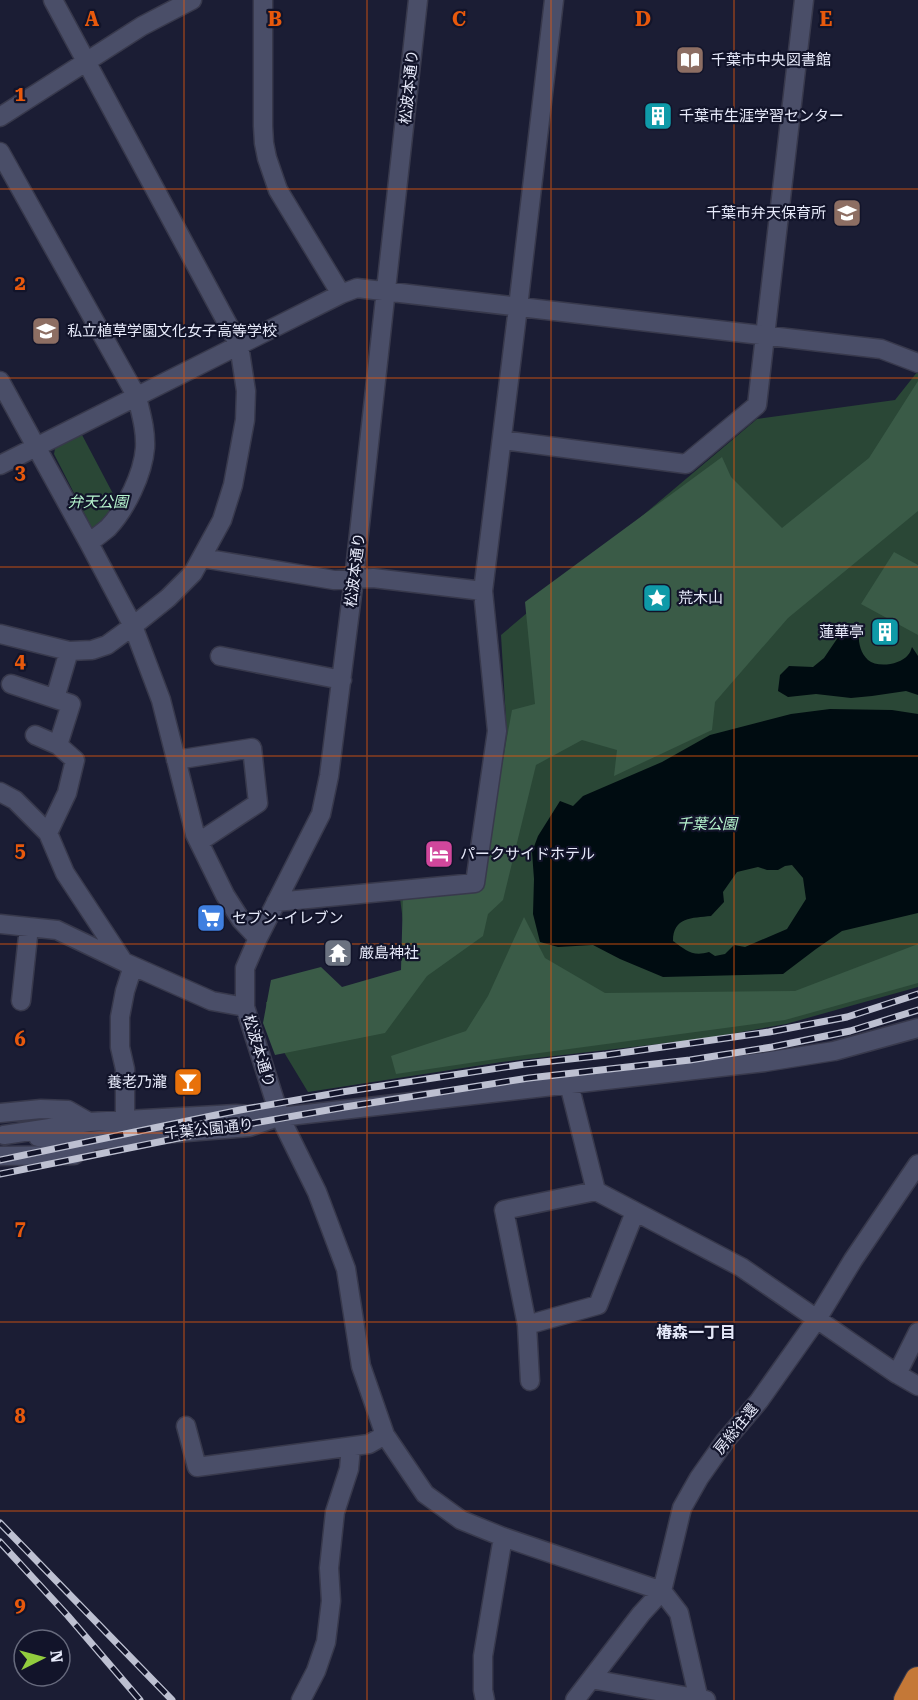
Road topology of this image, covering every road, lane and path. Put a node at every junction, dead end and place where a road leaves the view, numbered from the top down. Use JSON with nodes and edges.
{"nodes":[{"id":1,"x":53,"y":0,"type":"edge"},
{"id":2,"x":192,"y":0,"type":"edge"},
{"id":3,"x":263,"y":0,"type":"edge"},
{"id":4,"x":418,"y":0,"type":"edge"},
{"id":5,"x":554,"y":0,"type":"edge"},
{"id":6,"x":804,"y":0,"type":"edge"},
{"id":7,"x":87,"y":62,"type":"junction"},
{"id":8,"x":0,"y":117,"type":"edge"},
{"id":9,"x":0,"y":152,"type":"edge"},
{"id":10,"x":386,"y":292,"type":"junction"},
{"id":11,"x":341,"y":294,"type":"junction"},
{"id":12,"x":518,"y":307,"type":"junction"},
{"id":13,"x":765,"y":336,"type":"junction"},
{"id":14,"x":239,"y":345,"type":"junction"},
{"id":15,"x":918,"y":363,"type":"edge"},
{"id":16,"x":0,"y":381,"type":"edge"},
{"id":17,"x":137,"y":397,"type":"junction"},
{"id":18,"x":502,"y":440,"type":"junction"},
{"id":19,"x":36,"y":448,"type":"junction"},
{"id":20,"x":0,"y":465,"type":"edge"},
{"id":21,"x":89,"y":543,"type":"junction"},
{"id":22,"x":201,"y":558,"type":"junction"},
{"id":23,"x":354,"y":579,"type":"junction"},
{"id":24,"x":483,"y":591,"type":"junction"},
{"id":25,"x":133,"y":626,"type":"junction"},
{"id":26,"x":0,"y":634,"type":"edge"},
{"id":27,"x":69,"y":651,"type":"junction"},
{"id":28,"x":220,"y":656,"type":"dead end"},
{"id":29,"x":342,"y":680,"type":"junction"},
{"id":30,"x":11,"y":684,"type":"dead end"},
{"id":31,"x":55,"y":698,"type":"junction"},
{"id":32,"x":35,"y":735,"type":"dead end"},
{"id":33,"x":58,"y":746,"type":"junction"},
{"id":34,"x":176,"y":760,"type":"junction"},
{"id":35,"x":0,"y":792,"type":"edge"},
{"id":36,"x":48,"y":833,"type":"junction"},
{"id":37,"x":199,"y":842,"type":"junction"},
{"id":38,"x":276,"y":902,"type":"junction"},
{"id":39,"x":0,"y":924,"type":"edge"},
{"id":40,"x":29,"y":927,"type":"junction"},
{"id":41,"x":258,"y":938,"type":"junction"},
{"id":42,"x":128,"y":964,"type":"junction"},
{"id":43,"x":21,"y":1001,"type":"dead end"},
{"id":44,"x":245,"y":1007,"type":"junction"},
{"id":45,"x":918,"y":1028,"type":"edge"},
{"id":46,"x":569,"y":1084,"type":"junction"},
{"id":47,"x":0,"y":1113,"type":"edge"},
{"id":48,"x":280,"y":1117,"type":"junction"},
{"id":49,"x":89,"y":1122,"type":"junction"},
{"id":50,"x":125,"y":1129,"type":"junction"},
{"id":51,"x":2,"y":1135,"type":"edge"},
{"id":52,"x":92,"y":1142,"type":"junction"},
{"id":53,"x":0,"y":1156,"type":"edge"},
{"id":54,"x":918,"y":1164,"type":"edge"},
{"id":55,"x":596,"y":1191,"type":"junction"},
{"id":56,"x":635,"y":1212,"type":"junction"},
{"id":57,"x":817,"y":1319,"type":"junction"},
{"id":58,"x":527,"y":1325,"type":"junction"},
{"id":59,"x":918,"y":1332,"type":"edge"},
{"id":60,"x":897,"y":1374,"type":"junction"},
{"id":61,"x":530,"y":1381,"type":"dead end"},
{"id":62,"x":918,"y":1386,"type":"edge"},
{"id":63,"x":186,"y":1426,"type":"dead end"},
{"id":64,"x":385,"y":1435,"type":"junction"},
{"id":65,"x":351,"y":1447,"type":"junction"},
{"id":66,"x":503,"y":1537,"type":"junction"},
{"id":67,"x":662,"y":1591,"type":"junction"},
{"id":68,"x":591,"y":1679,"type":"junction"},
{"id":69,"x":918,"y":1680,"type":"edge"},
{"id":70,"x":655,"y":1695,"type":"edge"},
{"id":71,"x":301,"y":1700,"type":"edge"},
{"id":72,"x":485,"y":1700,"type":"edge"},
{"id":73,"x":575,"y":1700,"type":"edge"},
{"id":74,"x":702,"y":1700,"type":"edge"},
{"id":75,"x":907,"y":1700,"type":"edge"}],
"edges":[{"from":1,"to":7,"type":"street"},
{"from":2,"to":7,"type":"street"},
{"from":3,"to":11,"type":"street"},
{"from":4,"to":10,"type":"street","name":"松波本通り"},
{"from":5,"to":12,"type":"street"},
{"from":6,"to":13,"type":"street"},
{"from":7,"to":8,"type":"street"},
{"from":7,"to":14,"type":"street"},
{"from":9,"to":17,"type":"street"},
{"from":10,"to":11,"type":"street"},
{"from":10,"to":12,"type":"street"},
{"from":10,"to":23,"type":"street","name":"松波本通り"},
{"from":11,"to":14,"type":"street"},
{"from":12,"to":13,"type":"street"},
{"from":12,"to":18,"type":"street"},
{"from":13,"to":15,"type":"street"},
{"from":13,"to":18,"type":"street"},
{"from":14,"to":17,"type":"street"},
{"from":14,"to":22,"type":"street"},
{"from":16,"to":19,"type":"street"},
{"from":17,"to":19,"type":"street"},
{"from":17,"to":21,"type":"street"},
{"from":18,"to":24,"type":"street"},
{"from":19,"to":20,"type":"street"},
{"from":19,"to":21,"type":"street"},
{"from":21,"to":25,"type":"street"},
{"from":22,"to":23,"type":"street"},
{"from":22,"to":25,"type":"street"},
{"from":23,"to":24,"type":"street"},
{"from":23,"to":29,"type":"street","name":"松波本通り"},
{"from":24,"to":38,"type":"street"},
{"from":25,"to":27,"type":"street"},
{"from":25,"to":34,"type":"street"},
{"from":26,"to":27,"type":"street"},
{"from":27,"to":31,"type":"street"},
{"from":28,"to":29,"type":"street"},
{"from":29,"to":38,"type":"street","name":"松波本通り"},
{"from":30,"to":31,"type":"street"},
{"from":31,"to":33,"type":"street"},
{"from":32,"to":33,"type":"street"},
{"from":33,"to":36,"type":"street"},
{"from":34,"to":37,"type":"street"},
{"from":34,"to":37,"type":"street"},
{"from":35,"to":36,"type":"street"},
{"from":36,"to":42,"type":"street"},
{"from":37,"to":41,"type":"street"},
{"from":38,"to":41,"type":"street","name":"松波本通り"},
{"from":39,"to":40,"type":"street"},
{"from":40,"to":42,"type":"street"},
{"from":40,"to":43,"type":"street"},
{"from":41,"to":44,"type":"street","name":"松波本通り"},
{"from":42,"to":44,"type":"street"},
{"from":42,"to":50,"type":"street"},
{"from":44,"to":48,"type":"street","name":"松波本通り"},
{"from":45,"to":46,"type":"street","name":"千葉公園通り"},
{"from":46,"to":48,"type":"street","name":"千葉公園通り"},
{"from":46,"to":55,"type":"street"},
{"from":47,"to":49,"type":"street"},
{"from":48,"to":50,"type":"street","name":"千葉公園通り"},
{"from":48,"to":64,"type":"street","name":"松波本通り"},
{"from":49,"to":50,"type":"street","name":"千葉公園通り"},
{"from":49,"to":51,"type":"street","name":"千葉公園通り"},
{"from":50,"to":52,"type":"street","name":"千葉公園通り"},
{"from":51,"to":52,"type":"street","name":"千葉公園通り"},
{"from":52,"to":53,"type":"street"},
{"from":54,"to":57,"type":"street","name":"房総往還"},
{"from":55,"to":56,"type":"street"},
{"from":55,"to":58,"type":"street"},
{"from":56,"to":57,"type":"street"},
{"from":56,"to":58,"type":"street"},
{"from":57,"to":60,"type":"street"},
{"from":57,"to":67,"type":"street","name":"房総往還"},
{"from":58,"to":61,"type":"street"},
{"from":59,"to":60,"type":"street"},
{"from":60,"to":62,"type":"street"},
{"from":63,"to":65,"type":"street"},
{"from":64,"to":65,"type":"street"},
{"from":64,"to":66,"type":"street","name":"松波本通り"},
{"from":65,"to":71,"type":"street"},
{"from":66,"to":67,"type":"street","name":"松波本通り"},
{"from":66,"to":72,"type":"street"},
{"from":67,"to":68,"type":"street","name":"房総往還"},
{"from":67,"to":74,"type":"street"},
{"from":68,"to":70,"type":"street"},
{"from":68,"to":73,"type":"street","name":"房総往還"},
{"from":69,"to":75,"type":"highway"},
{"from":70,"to":74,"type":"street"}]}
